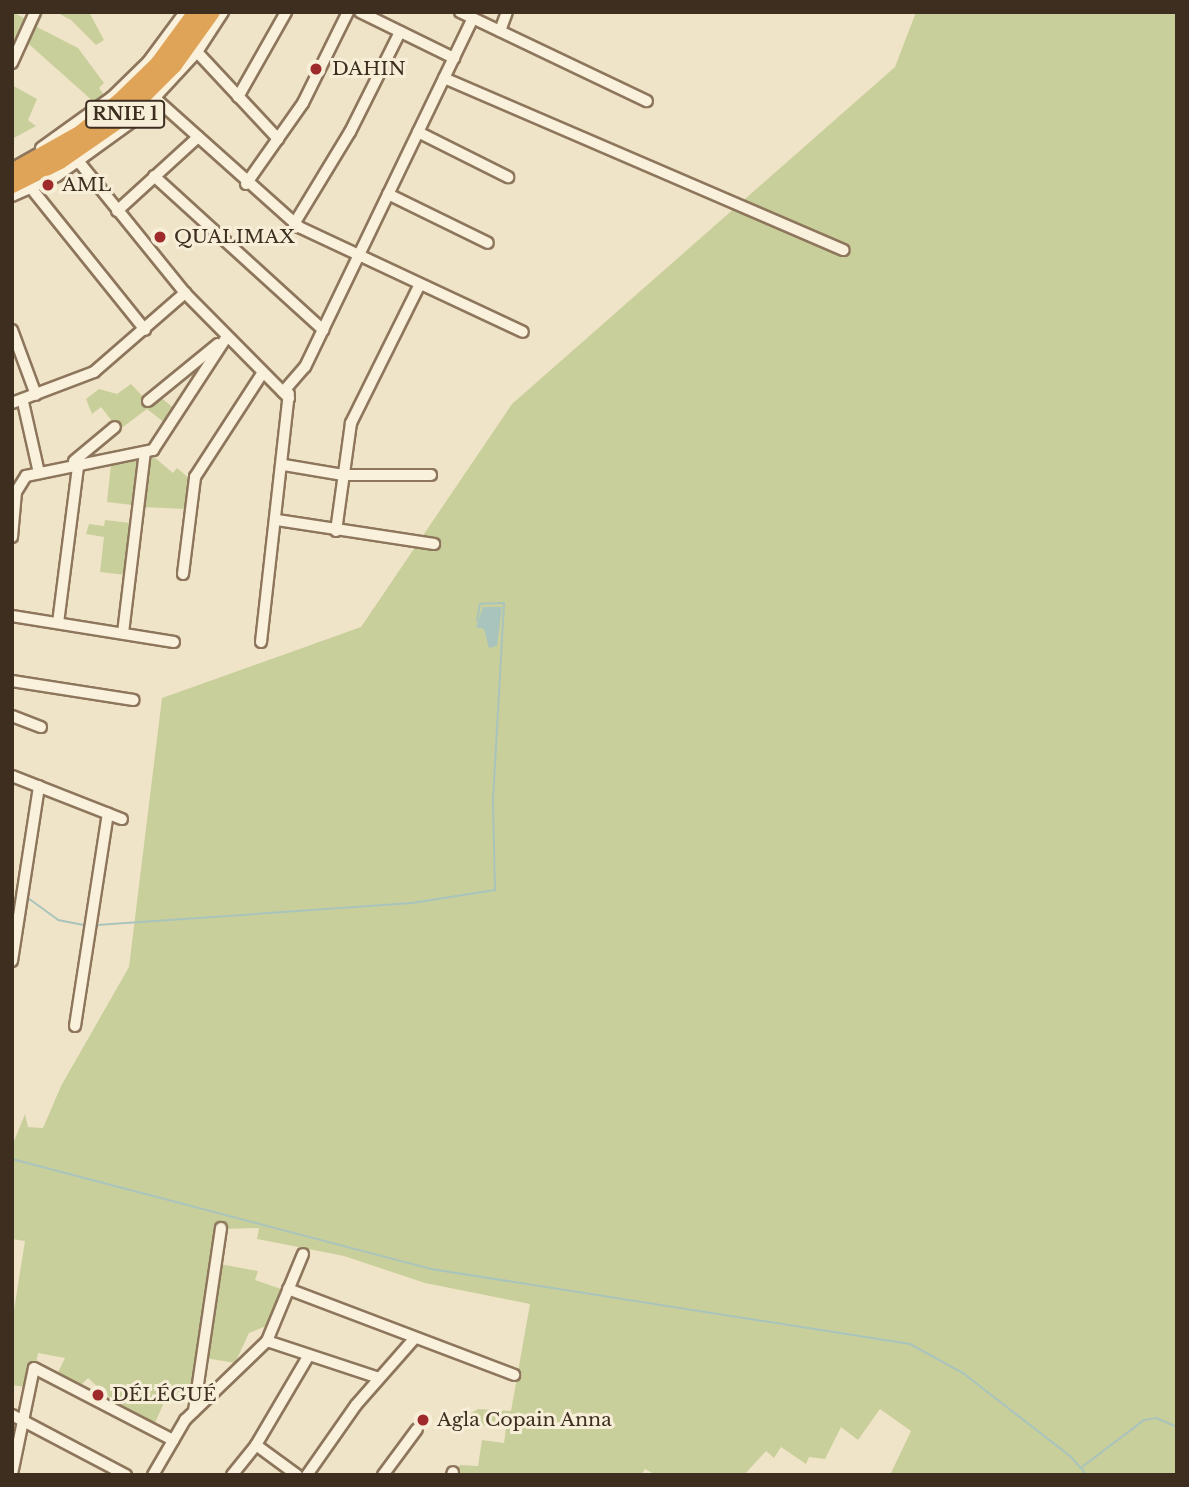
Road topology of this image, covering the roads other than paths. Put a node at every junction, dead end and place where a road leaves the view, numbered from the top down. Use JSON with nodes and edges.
{"nodes":[{"id":1,"x":35,"y":12,"type":"edge"},
{"id":2,"x":185,"y":12,"type":"edge"},
{"id":3,"x":197,"y":12,"type":"edge"},
{"id":4,"x":212,"y":12,"type":"edge"},
{"id":5,"x":223,"y":12,"type":"edge"},
{"id":6,"x":286,"y":12,"type":"edge"},
{"id":7,"x":348,"y":12,"type":"edge"},
{"id":8,"x":359,"y":12,"type":"edge"},
{"id":9,"x":460,"y":12,"type":"edge"},
{"id":10,"x":507,"y":12,"type":"edge"},
{"id":11,"x":473,"y":18,"type":"junction"},
{"id":12,"x":500,"y":31,"type":"junction"},
{"id":13,"x":400,"y":32,"type":"junction"},
{"id":14,"x":197,"y":52,"type":"junction"},
{"id":15,"x":454,"y":58,"type":"junction"},
{"id":16,"x":12,"y":63,"type":"edge"},
{"id":17,"x":444,"y":78,"type":"junction"},
{"id":18,"x":238,"y":97,"type":"junction"},
{"id":19,"x":157,"y":100,"type":"junction"},
{"id":20,"x":647,"y":101,"type":"dead end"},
{"id":21,"x":418,"y":132,"type":"junction"},
{"id":22,"x":198,"y":137,"type":"junction"},
{"id":23,"x":278,"y":139,"type":"junction"},
{"id":24,"x":79,"y":162,"type":"junction"},
{"id":25,"x":12,"y":163,"type":"edge"},
{"id":26,"x":12,"y":172,"type":"edge"},
{"id":27,"x":153,"y":176,"type":"junction"},
{"id":28,"x":508,"y":177,"type":"dead end"},
{"id":29,"x":246,"y":184,"type":"junction"},
{"id":30,"x":12,"y":185,"type":"edge"},
{"id":31,"x":31,"y":188,"type":"junction"},
{"id":32,"x":388,"y":194,"type":"junction"},
{"id":33,"x":12,"y":196,"type":"edge"},
{"id":34,"x":117,"y":211,"type":"junction"},
{"id":35,"x":295,"y":224,"type":"junction"},
{"id":36,"x":488,"y":243,"type":"dead end"},
{"id":37,"x":844,"y":250,"type":"dead end"},
{"id":38,"x":358,"y":256,"type":"junction"},
{"id":39,"x":420,"y":284,"type":"junction"},
{"id":40,"x":185,"y":293,"type":"junction"},
{"id":41,"x":12,"y":330,"type":"edge"},
{"id":42,"x":145,"y":330,"type":"junction"},
{"id":43,"x":323,"y":330,"type":"junction"},
{"id":44,"x":523,"y":332,"type":"dead end"},
{"id":45,"x":226,"y":338,"type":"junction"},
{"id":46,"x":262,"y":374,"type":"junction"},
{"id":47,"x":287,"y":391,"type":"junction"},
{"id":48,"x":36,"y":395,"type":"junction"},
{"id":49,"x":148,"y":401,"type":"dead end"},
{"id":50,"x":18,"y":403,"type":"edge"},
{"id":51,"x":115,"y":427,"type":"dead end"},
{"id":52,"x":145,"y":452,"type":"junction"},
{"id":53,"x":74,"y":464,"type":"junction"},
{"id":54,"x":284,"y":465,"type":"junction"},
{"id":55,"x":39,"y":473,"type":"junction"},
{"id":56,"x":431,"y":474,"type":"dead end"},
{"id":57,"x":343,"y":475,"type":"junction"},
{"id":58,"x":277,"y":520,"type":"junction"},
{"id":59,"x":336,"y":531,"type":"junction"},
{"id":60,"x":12,"y":537,"type":"edge"},
{"id":61,"x":434,"y":544,"type":"dead end"},
{"id":62,"x":183,"y":574,"type":"dead end"},
{"id":63,"x":12,"y":616,"type":"edge"},
{"id":64,"x":58,"y":622,"type":"junction"},
{"id":65,"x":123,"y":633,"type":"junction"},
{"id":66,"x":174,"y":642,"type":"dead end"},
{"id":67,"x":261,"y":642,"type":"dead end"},
{"id":68,"x":12,"y":681,"type":"edge"},
{"id":69,"x":134,"y":700,"type":"dead end"},
{"id":70,"x":12,"y":716,"type":"edge"},
{"id":71,"x":41,"y":727,"type":"dead end"},
{"id":72,"x":12,"y":776,"type":"edge"},
{"id":73,"x":38,"y":786,"type":"junction"},
{"id":74,"x":108,"y":814,"type":"junction"},
{"id":75,"x":122,"y":819,"type":"dead end"},
{"id":76,"x":12,"y":961,"type":"edge"},
{"id":77,"x":75,"y":1026,"type":"dead end"},
{"id":78,"x":221,"y":1228,"type":"dead end"},
{"id":79,"x":303,"y":1254,"type":"dead end"},
{"id":80,"x":288,"y":1289,"type":"junction"},
{"id":81,"x":414,"y":1339,"type":"junction"},
{"id":82,"x":267,"y":1341,"type":"junction"},
{"id":83,"x":309,"y":1355,"type":"junction"},
{"id":84,"x":514,"y":1375,"type":"dead end"},
{"id":85,"x":379,"y":1378,"type":"junction"},
{"id":86,"x":194,"y":1411,"type":"junction"},
{"id":87,"x":12,"y":1415,"type":"edge"},
{"id":88,"x":25,"y":1424,"type":"junction"},
{"id":89,"x":417,"y":1429,"type":"dead end"},
{"id":90,"x":173,"y":1440,"type":"junction"},
{"id":91,"x":256,"y":1445,"type":"junction"},
{"id":92,"x":12,"y":1474,"type":"edge"},
{"id":93,"x":126,"y":1475,"type":"edge"},
{"id":94,"x":153,"y":1475,"type":"edge"},
{"id":95,"x":232,"y":1475,"type":"edge"},
{"id":96,"x":297,"y":1475,"type":"edge"},
{"id":97,"x":307,"y":1475,"type":"edge"},
{"id":98,"x":383,"y":1475,"type":"edge"}],
"edges":[{"from":1,"to":16,"type":"street"},
{"from":2,"to":25,"type":"street"},
{"from":3,"to":26,"type":"highway","number":"RNIE 1"},
{"from":4,"to":30,"type":"highway","number":"RNIE 1"},
{"from":5,"to":14,"type":"street"},
{"from":6,"to":18,"type":"street"},
{"from":7,"to":23,"type":"street"},
{"from":8,"to":13,"type":"street"},
{"from":9,"to":11,"type":"street"},
{"from":10,"to":12,"type":"street"},
{"from":11,"to":12,"type":"street"},
{"from":11,"to":15,"type":"street"},
{"from":12,"to":20,"type":"street"},
{"from":13,"to":15,"type":"street"},
{"from":13,"to":35,"type":"street"},
{"from":14,"to":18,"type":"street"},
{"from":14,"to":19,"type":"street"},
{"from":15,"to":17,"type":"street"},
{"from":17,"to":21,"type":"street"},
{"from":17,"to":37,"type":"street"},
{"from":18,"to":23,"type":"street"},
{"from":19,"to":22,"type":"street"},
{"from":19,"to":24,"type":"street"},
{"from":21,"to":28,"type":"street"},
{"from":21,"to":32,"type":"street"},
{"from":22,"to":27,"type":"street"},
{"from":22,"to":29,"type":"street"},
{"from":23,"to":29,"type":"street"},
{"from":24,"to":31,"type":"street"},
{"from":24,"to":34,"type":"street"},
{"from":27,"to":34,"type":"street"},
{"from":27,"to":43,"type":"street"},
{"from":29,"to":35,"type":"street"},
{"from":31,"to":33,"type":"street"},
{"from":31,"to":42,"type":"street"},
{"from":32,"to":36,"type":"street"},
{"from":32,"to":38,"type":"street"},
{"from":34,"to":40,"type":"street"},
{"from":35,"to":38,"type":"street"},
{"from":38,"to":39,"type":"street"},
{"from":38,"to":43,"type":"street"},
{"from":39,"to":44,"type":"street"},
{"from":39,"to":57,"type":"street"},
{"from":40,"to":42,"type":"street"},
{"from":40,"to":45,"type":"street"},
{"from":41,"to":48,"type":"street"},
{"from":42,"to":48,"type":"street"},
{"from":43,"to":47,"type":"street"},
{"from":45,"to":46,"type":"street"},
{"from":45,"to":49,"type":"street"},
{"from":45,"to":52,"type":"street"},
{"from":46,"to":47,"type":"street"},
{"from":46,"to":62,"type":"street"},
{"from":47,"to":54,"type":"street"},
{"from":48,"to":50,"type":"street"},
{"from":50,"to":55,"type":"street"},
{"from":51,"to":53,"type":"street"},
{"from":52,"to":53,"type":"street"},
{"from":52,"to":65,"type":"street"},
{"from":53,"to":55,"type":"street"},
{"from":53,"to":64,"type":"street"},
{"from":54,"to":57,"type":"street"},
{"from":54,"to":58,"type":"street"},
{"from":55,"to":60,"type":"street"},
{"from":56,"to":57,"type":"street"},
{"from":57,"to":59,"type":"street"},
{"from":58,"to":59,"type":"street"},
{"from":58,"to":67,"type":"street"},
{"from":59,"to":61,"type":"street"},
{"from":63,"to":64,"type":"street"},
{"from":64,"to":65,"type":"street"},
{"from":65,"to":66,"type":"street"},
{"from":68,"to":69,"type":"street"},
{"from":70,"to":71,"type":"street"},
{"from":72,"to":73,"type":"street"},
{"from":73,"to":74,"type":"street"},
{"from":73,"to":76,"type":"street"},
{"from":74,"to":75,"type":"street"},
{"from":74,"to":77,"type":"street"},
{"from":78,"to":86,"type":"street"},
{"from":79,"to":80,"type":"street"},
{"from":80,"to":81,"type":"street"},
{"from":80,"to":82,"type":"street"},
{"from":81,"to":84,"type":"street"},
{"from":81,"to":85,"type":"street"},
{"from":82,"to":83,"type":"street"},
{"from":82,"to":86,"type":"street"},
{"from":83,"to":85,"type":"street"},
{"from":83,"to":91,"type":"street"},
{"from":85,"to":97,"type":"street"},
{"from":86,"to":90,"type":"street"},
{"from":87,"to":88,"type":"street"},
{"from":88,"to":90,"type":"street"},
{"from":88,"to":92,"type":"street"},
{"from":88,"to":93,"type":"street"},
{"from":89,"to":98,"type":"street"},
{"from":90,"to":94,"type":"street"},
{"from":91,"to":95,"type":"street"},
{"from":91,"to":96,"type":"street"}]}
